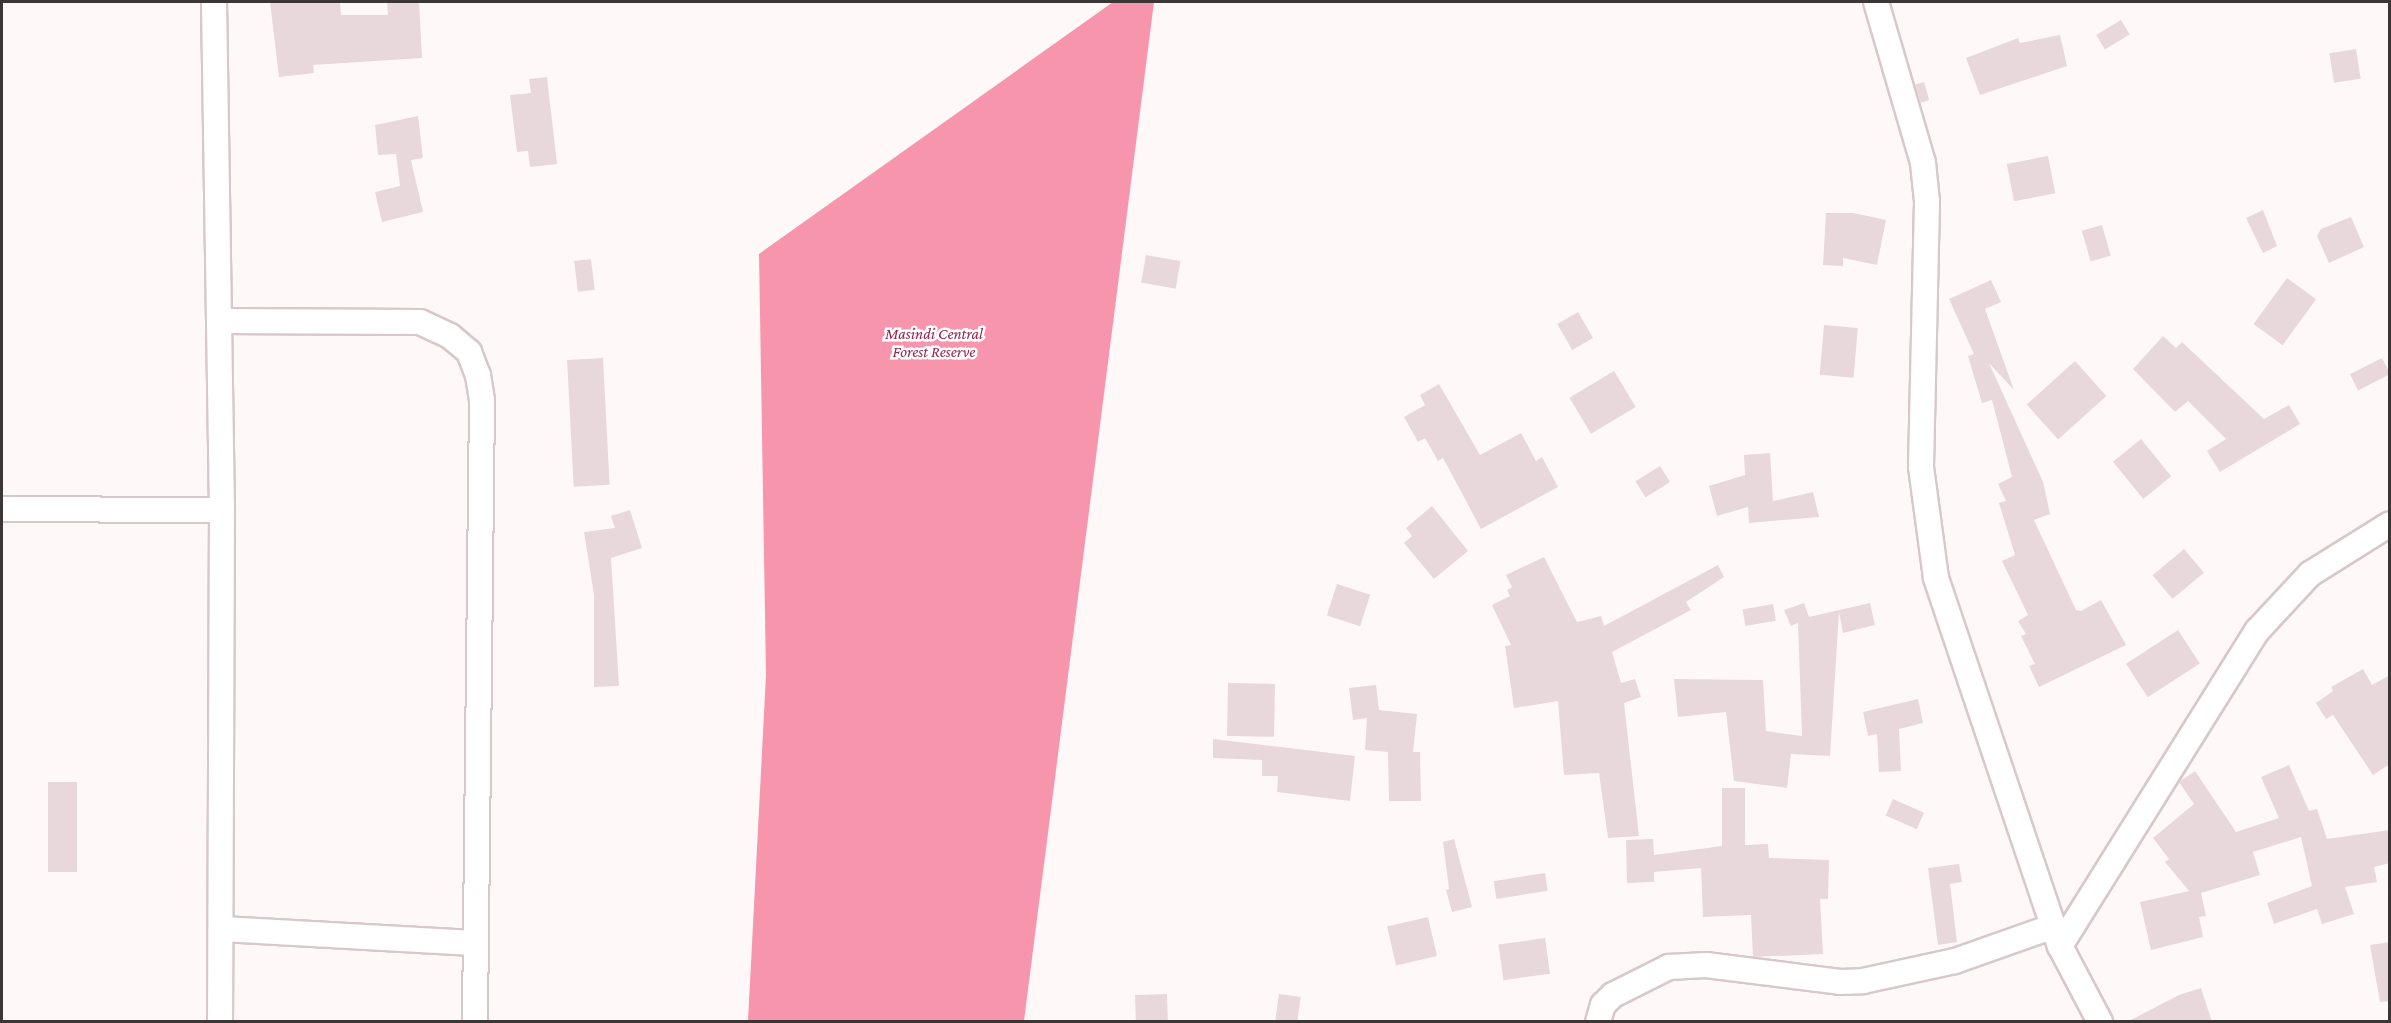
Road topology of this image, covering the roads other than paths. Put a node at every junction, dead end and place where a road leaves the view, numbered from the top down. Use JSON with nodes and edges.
{"nodes":[{"id":1,"x":214,"y":2,"type":"edge"},
{"id":2,"x":1876,"y":2,"type":"edge"},
{"id":3,"x":219,"y":321,"type":"junction"},
{"id":4,"x":2,"y":509,"type":"edge"},
{"id":5,"x":222,"y":510,"type":"junction"},
{"id":6,"x":2390,"y":524,"type":"edge"},
{"id":7,"x":221,"y":929,"type":"junction"},
{"id":8,"x":2057,"y":936,"type":"junction"},
{"id":9,"x":475,"y":944,"type":"junction"},
{"id":10,"x":220,"y":1022,"type":"edge"},
{"id":11,"x":475,"y":1022,"type":"edge"},
{"id":12,"x":1598,"y":1022,"type":"edge"},
{"id":13,"x":2100,"y":1022,"type":"edge"}],
"edges":[{"from":1,"to":3,"type":"street"},
{"from":2,"to":8,"type":"street"},
{"from":3,"to":5,"type":"street"},
{"from":3,"to":9,"type":"street"},
{"from":4,"to":5,"type":"street"},
{"from":5,"to":7,"type":"street"},
{"from":6,"to":8,"type":"street"},
{"from":7,"to":9,"type":"street"},
{"from":7,"to":10,"type":"street"},
{"from":8,"to":12,"type":"street"},
{"from":8,"to":13,"type":"street"},
{"from":9,"to":11,"type":"street"}]}
